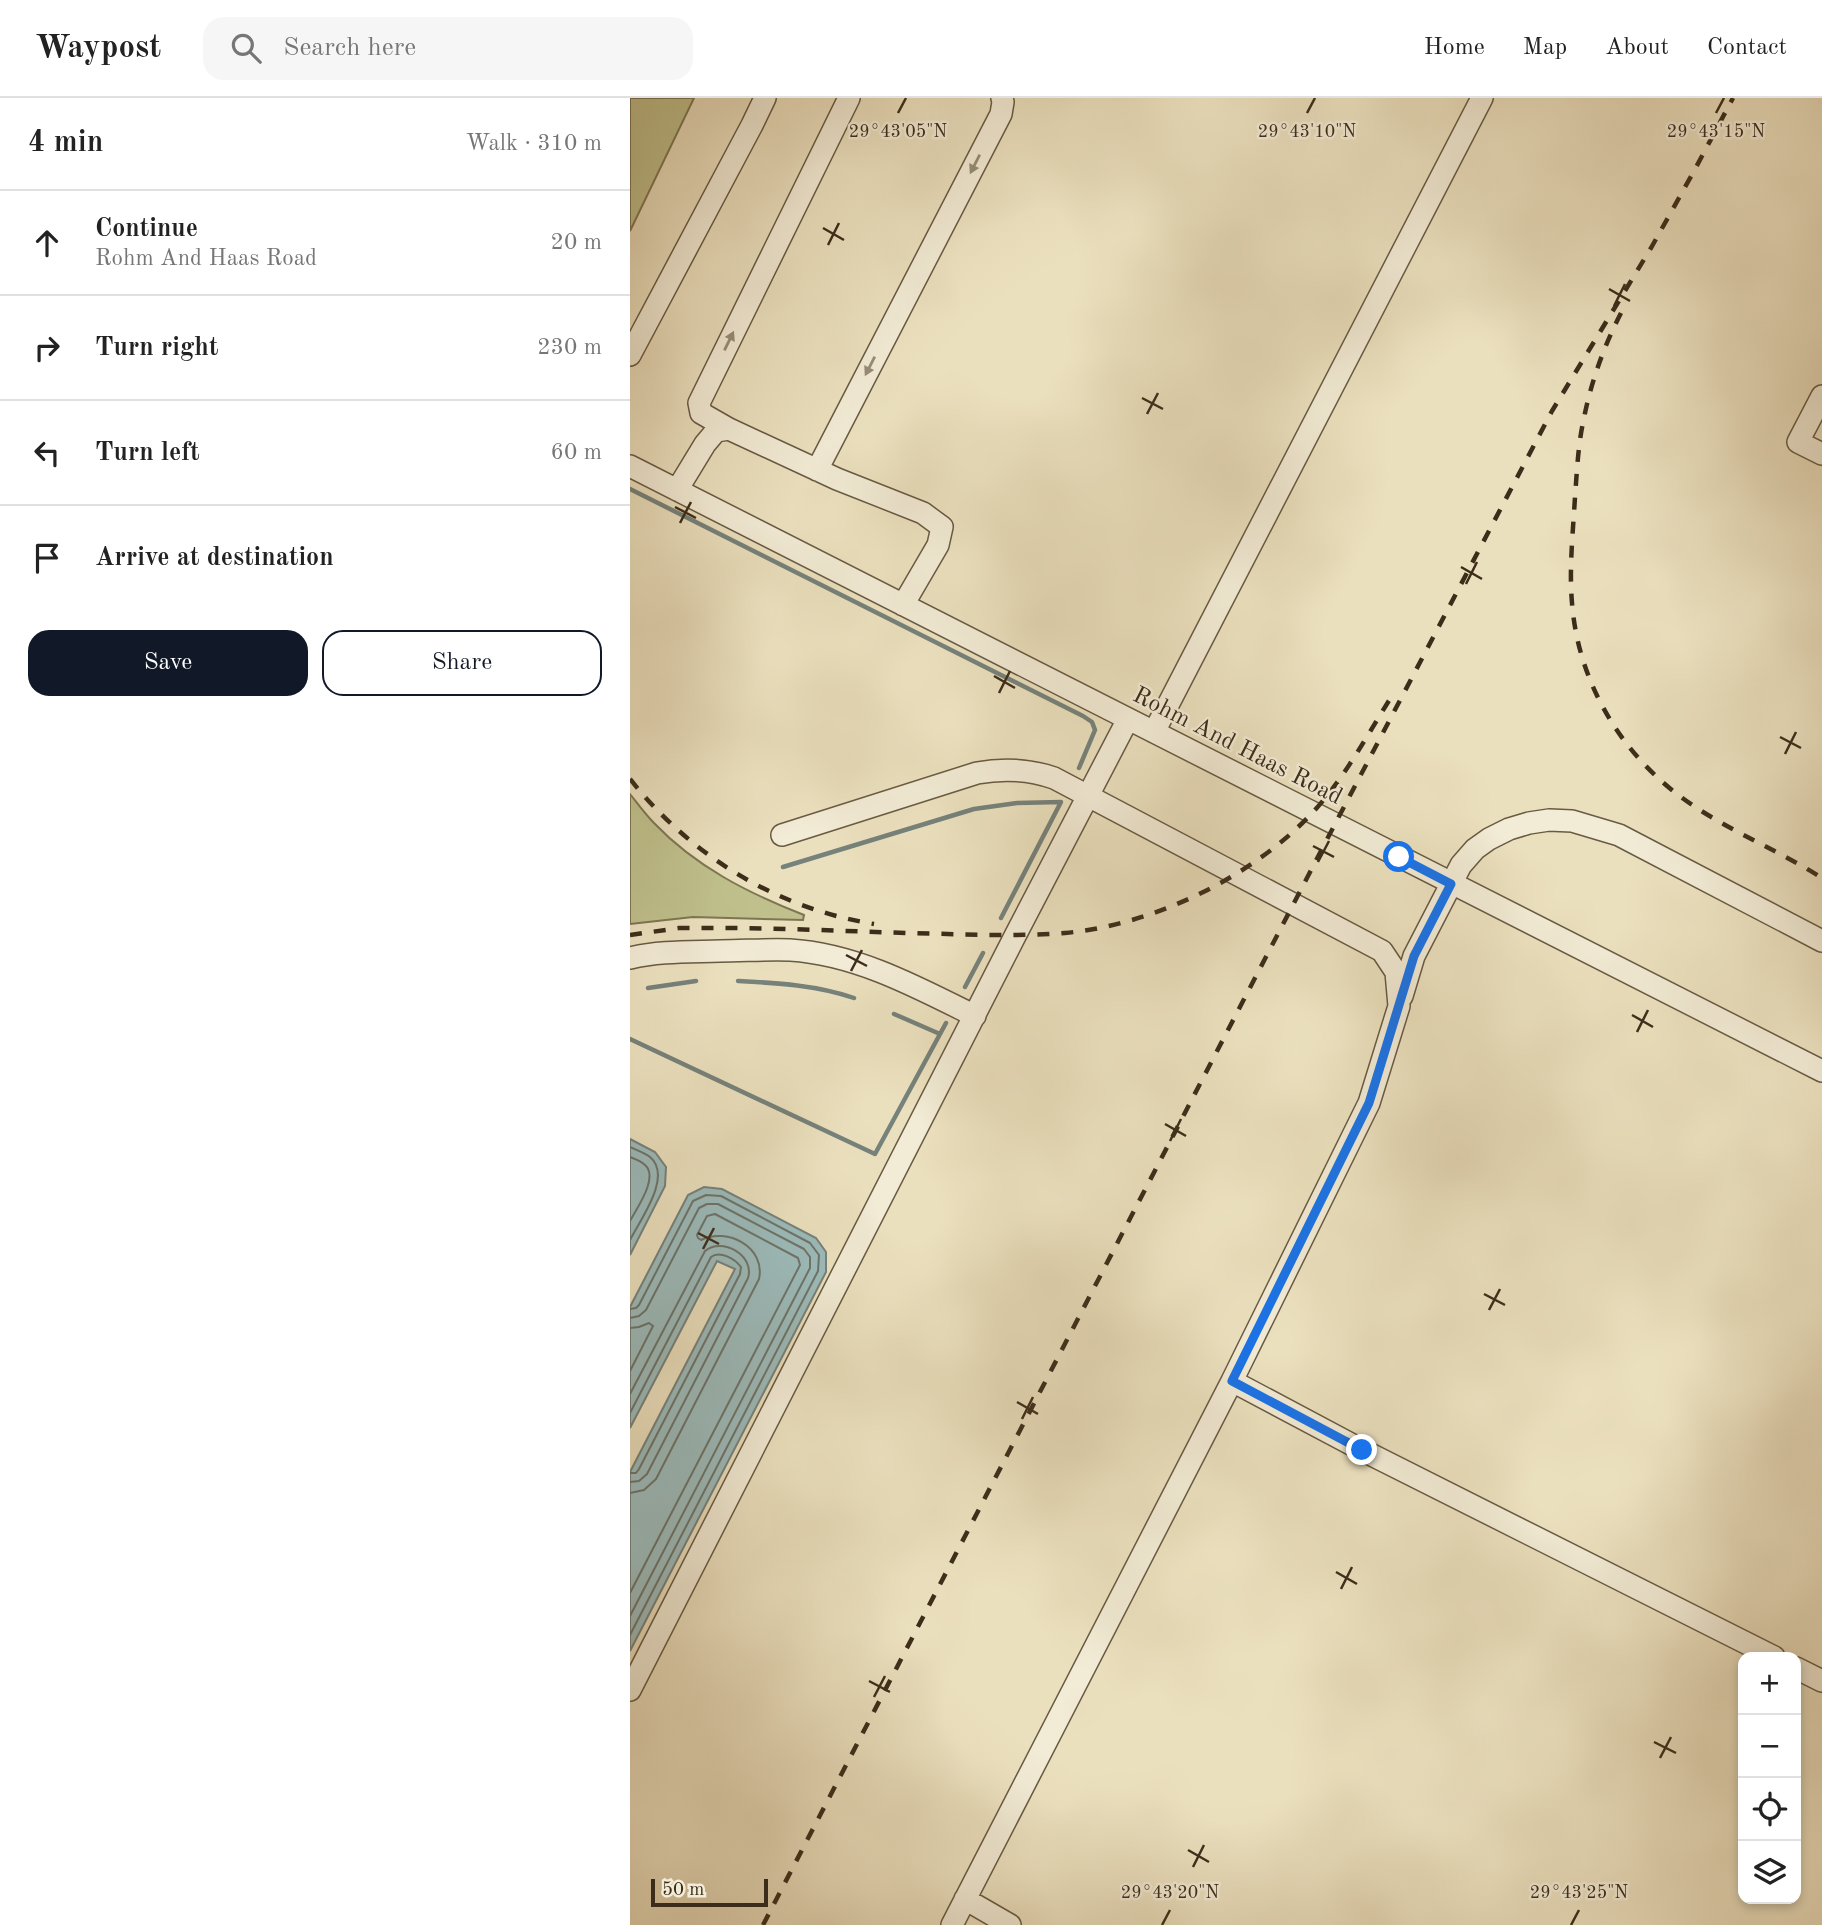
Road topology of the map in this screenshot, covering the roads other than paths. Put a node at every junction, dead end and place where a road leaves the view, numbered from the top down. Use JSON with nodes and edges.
{"nodes":[{"id":1,"x":765,"y":98,"type":"edge"},
{"id":2,"x":849,"y":98,"type":"edge"},
{"id":3,"x":1482,"y":98,"type":"edge"},
{"id":4,"x":1003,"y":100,"type":"edge"},
{"id":5,"x":630,"y":355,"type":"edge"},
{"id":6,"x":1822,"y":396,"type":"edge"},
{"id":7,"x":729,"y":429,"type":"junction"},
{"id":8,"x":1822,"y":454,"type":"edge"},
{"id":9,"x":630,"y":466,"type":"edge"},
{"id":10,"x":817,"y":470,"type":"junction"},
{"id":11,"x":677,"y":490,"type":"junction"},
{"id":12,"x":903,"y":605,"type":"junction"},
{"id":13,"x":1128,"y":719,"type":"junction"},
{"id":14,"x":1154,"y":733,"type":"junction"},
{"id":15,"x":1088,"y":796,"type":"junction"},
{"id":16,"x":782,"y":835,"type":"dead end"},
{"id":17,"x":1451,"y":884,"type":"junction"},
{"id":18,"x":1822,"y":942,"type":"edge"},
{"id":19,"x":630,"y":958,"type":"edge"},
{"id":20,"x":1399,"y":1006,"type":"junction"},
{"id":21,"x":975,"y":1016,"type":"junction"},
{"id":22,"x":1822,"y":1071,"type":"edge"},
{"id":23,"x":1232,"y":1381,"type":"junction"},
{"id":24,"x":1764,"y":1652,"type":"edge"},
{"id":25,"x":1801,"y":1670,"type":"edge"},
{"id":26,"x":1822,"y":1681,"type":"edge"},
{"id":27,"x":630,"y":1690,"type":"edge"},
{"id":28,"x":965,"y":1899,"type":"junction"},
{"id":29,"x":951,"y":1925,"type":"edge"},
{"id":30,"x":1010,"y":1925,"type":"edge"}],
"edges":[{"from":1,"to":5,"type":"street"},
{"from":7,"to":2,"type":"street","one_way":true},
{"from":3,"to":14,"type":"street"},
{"from":4,"to":10,"type":"street","one_way":true},
{"from":6,"to":8,"type":"street"},
{"from":7,"to":10,"type":"street"},
{"from":7,"to":11,"type":"street"},
{"from":9,"to":11,"type":"street","name":"Rohm And Haas Road"},
{"from":10,"to":12,"type":"street"},
{"from":11,"to":12,"type":"street","name":"Rohm And Haas Road"},
{"from":12,"to":13,"type":"street","name":"Rohm And Haas Road"},
{"from":13,"to":14,"type":"street","name":"Rohm And Haas Road"},
{"from":13,"to":15,"type":"street"},
{"from":14,"to":17,"type":"street","name":"Rohm And Haas Road"},
{"from":15,"to":16,"type":"street"},
{"from":15,"to":20,"type":"street"},
{"from":15,"to":21,"type":"street"},
{"from":17,"to":18,"type":"street"},
{"from":17,"to":20,"type":"street"},
{"from":17,"to":22,"type":"street","name":"Rohm And Haas Road"},
{"from":19,"to":21,"type":"street"},
{"from":20,"to":23,"type":"street"},
{"from":21,"to":27,"type":"street"},
{"from":23,"to":24,"type":"street"},
{"from":23,"to":28,"type":"street"},
{"from":25,"to":26,"type":"street"},
{"from":28,"to":29,"type":"street"},
{"from":28,"to":30,"type":"street"}]}
